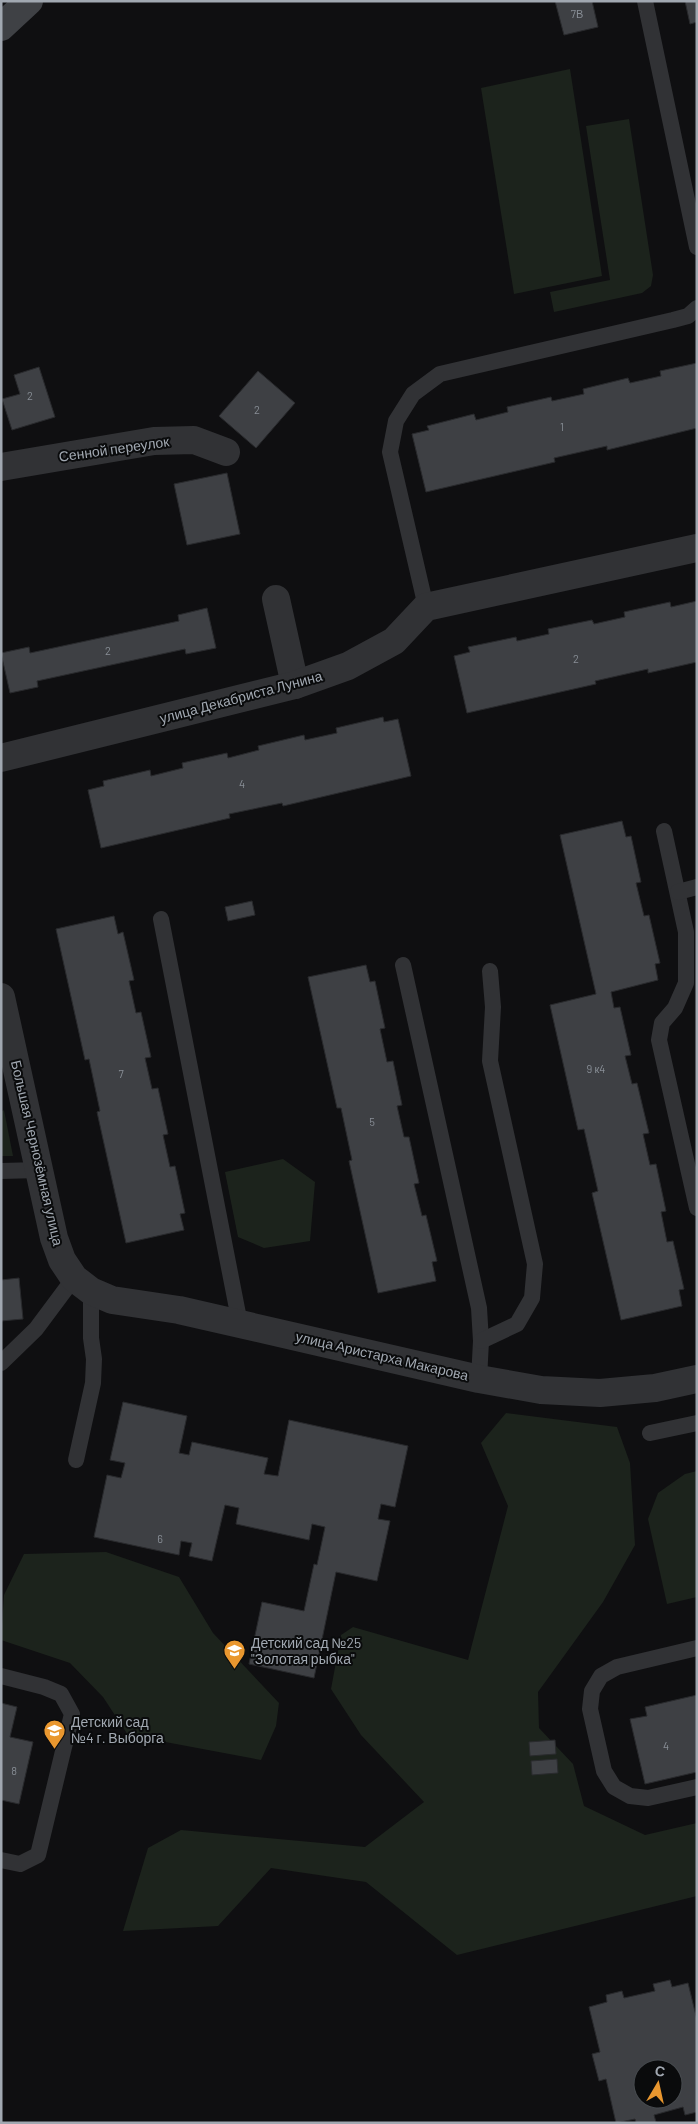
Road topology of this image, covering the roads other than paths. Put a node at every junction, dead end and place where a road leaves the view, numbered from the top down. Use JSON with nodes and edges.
{"nodes":[{"id":1,"x":29,"y":1,"type":"edge"},
{"id":2,"x":645,"y":1,"type":"edge"},
{"id":3,"x":1,"y":27,"type":"edge"},
{"id":4,"x":697,"y":247,"type":"edge"},
{"id":5,"x":697,"y":308,"type":"edge"},
{"id":6,"x":226,"y":452,"type":"dead end"},
{"id":7,"x":1,"y":467,"type":"edge"},
{"id":8,"x":697,"y":548,"type":"edge"},
{"id":9,"x":276,"y":599,"type":"dead end"},
{"id":10,"x":426,"y":607,"type":"junction"},
{"id":11,"x":295,"y":685,"type":"junction"},
{"id":12,"x":1,"y":758,"type":"edge"},
{"id":13,"x":664,"y":832,"type":"dead end"},
{"id":14,"x":697,"y":888,"type":"edge"},
{"id":15,"x":678,"y":892,"type":"junction"},
{"id":16,"x":161,"y":919,"type":"dead end"},
{"id":17,"x":403,"y":965,"type":"dead end"},
{"id":18,"x":490,"y":971,"type":"dead end"},
{"id":19,"x":1,"y":997,"type":"edge"},
{"id":20,"x":40,"y":1170,"type":"junction"},
{"id":21,"x":1,"y":1171,"type":"edge"},
{"id":22,"x":697,"y":1208,"type":"edge"},
{"id":23,"x":82,"y":1284,"type":"junction"},
{"id":24,"x":240,"y":1324,"type":"junction"},
{"id":25,"x":481,"y":1341,"type":"junction"},
{"id":26,"x":1,"y":1363,"type":"edge"},
{"id":27,"x":480,"y":1379,"type":"junction"},
{"id":28,"x":697,"y":1379,"type":"edge"},
{"id":29,"x":697,"y":1423,"type":"edge"},
{"id":30,"x":650,"y":1433,"type":"dead end"},
{"id":31,"x":76,"y":1460,"type":"dead end"},
{"id":32,"x":697,"y":1648,"type":"edge"},
{"id":33,"x":1,"y":1676,"type":"edge"},
{"id":34,"x":697,"y":1787,"type":"edge"},
{"id":35,"x":1,"y":1860,"type":"edge"}],
"edges":[{"from":1,"to":3,"type":"street"},
{"from":2,"to":4,"type":"lane"},
{"from":5,"to":10,"type":"lane"},
{"from":6,"to":7,"type":"street","name":"Сенной переулок"},
{"from":8,"to":10,"type":"street"},
{"from":9,"to":11,"type":"street"},
{"from":10,"to":11,"type":"street","name":"улица Декабриста Лунина"},
{"from":11,"to":12,"type":"street","name":"улица Декабриста Лунина"},
{"from":13,"to":15,"type":"lane"},
{"from":14,"to":15,"type":"lane"},
{"from":15,"to":22,"type":"lane"},
{"from":16,"to":24,"type":"lane"},
{"from":17,"to":25,"type":"lane"},
{"from":18,"to":25,"type":"lane"},
{"from":19,"to":20,"type":"street","name":"Большая Чернозёмная улица"},
{"from":20,"to":21,"type":"lane"},
{"from":20,"to":23,"type":"street","name":"Большая Чернозёмная улица"},
{"from":23,"to":24,"type":"street","name":"улица Аристарха Макарова"},
{"from":23,"to":26,"type":"lane"},
{"from":23,"to":31,"type":"lane"},
{"from":24,"to":27,"type":"street","name":"улица Аристарха Макарова"},
{"from":25,"to":27,"type":"lane"},
{"from":27,"to":28,"type":"street","name":"улица Аристарха Макарова"},
{"from":29,"to":30,"type":"lane"},
{"from":32,"to":34,"type":"lane"},
{"from":33,"to":35,"type":"lane"}]}
